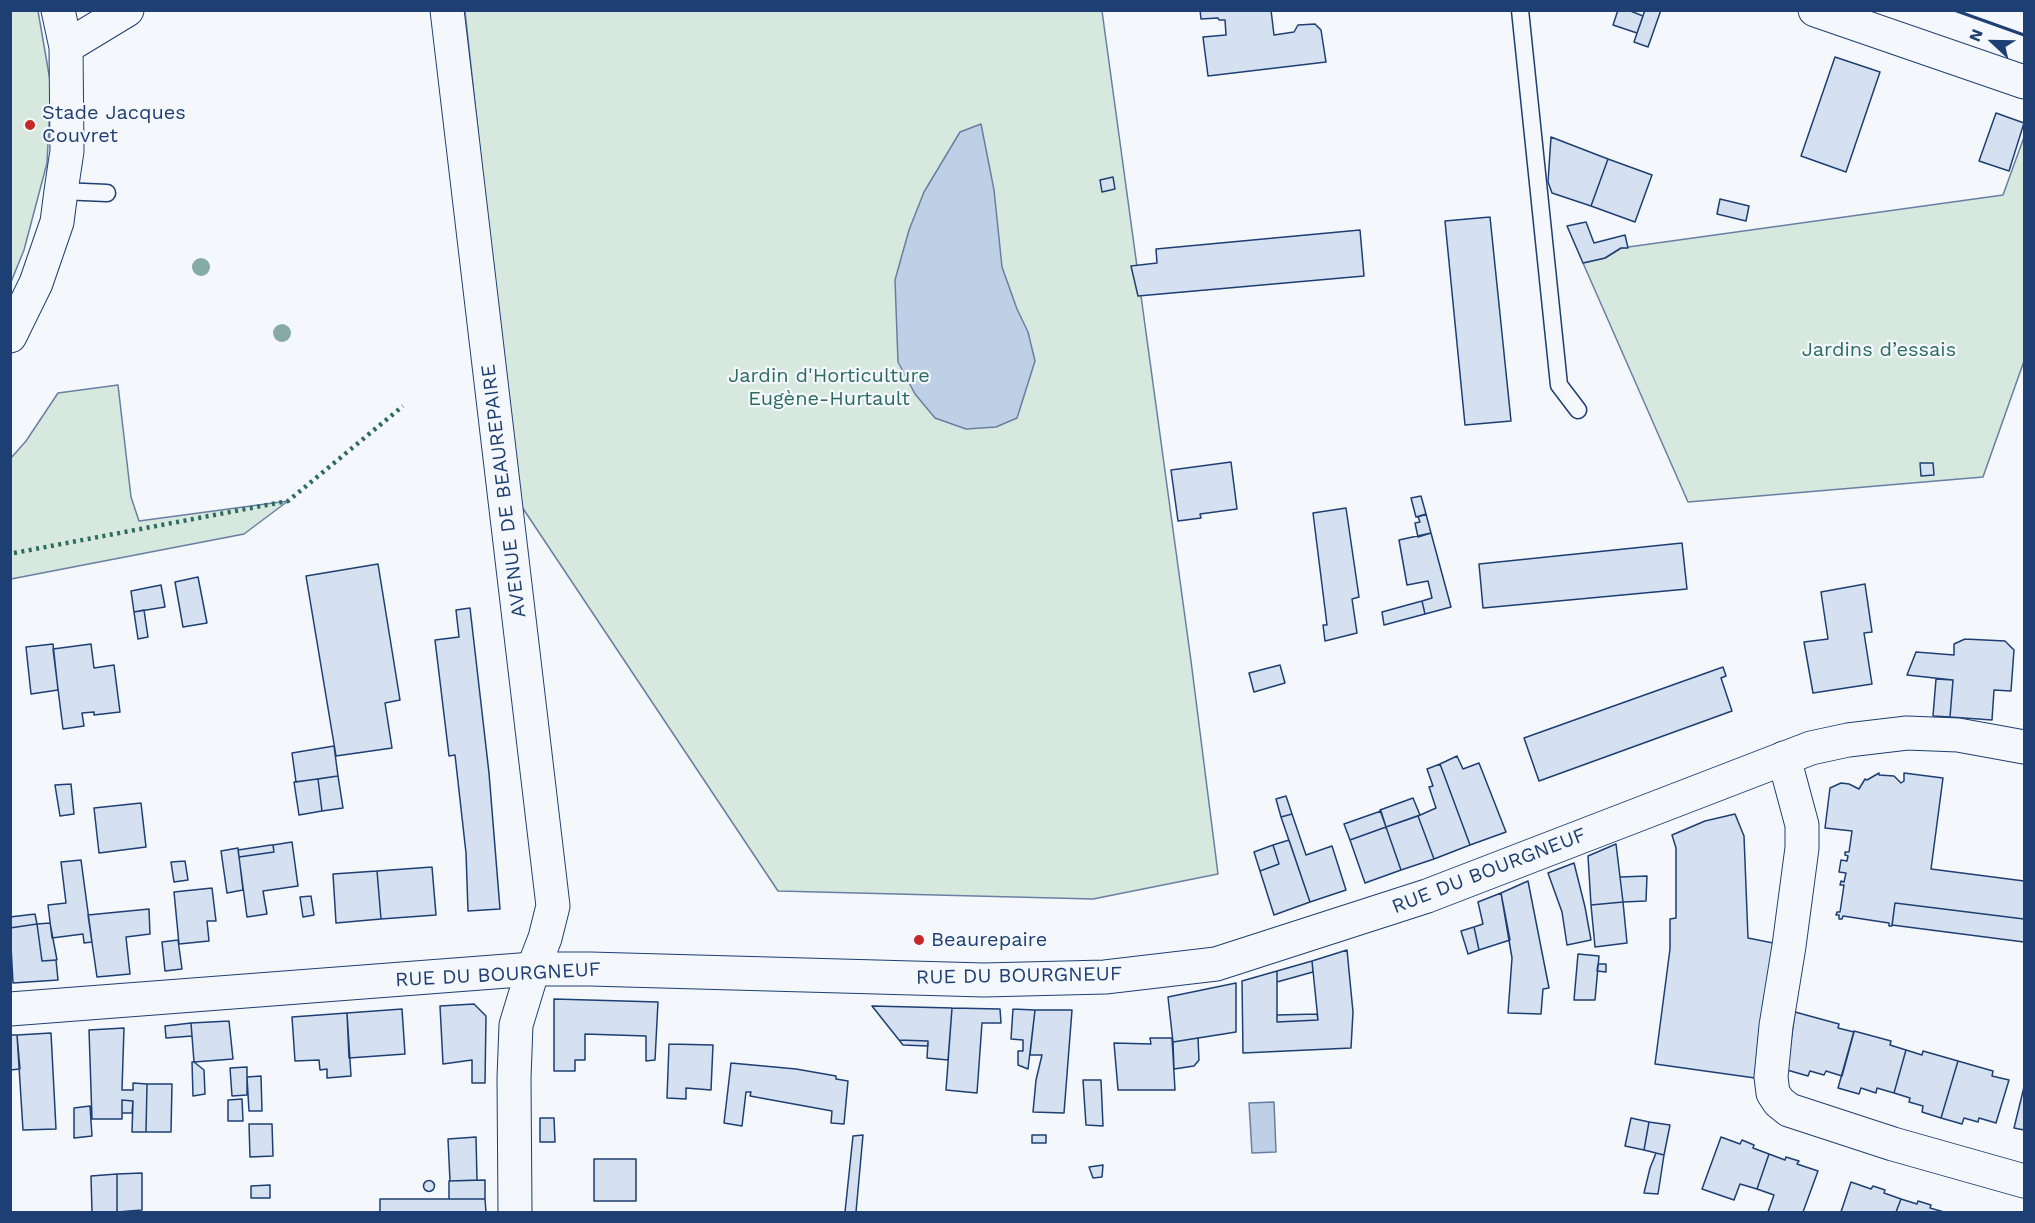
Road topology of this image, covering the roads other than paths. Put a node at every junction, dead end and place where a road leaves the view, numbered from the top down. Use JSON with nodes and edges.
{"nodes":[{"id":1,"x":58,"y":10,"type":"edge"},
{"id":2,"x":127,"y":10,"type":"edge"},
{"id":3,"x":447,"y":10,"type":"edge"},
{"id":4,"x":1520,"y":10,"type":"edge"},
{"id":5,"x":1815,"y":10,"type":"edge"},
{"id":6,"x":66,"y":47,"type":"junction"},
{"id":7,"x":2025,"y":82,"type":"edge"},
{"id":8,"x":62,"y":191,"type":"junction"},
{"id":9,"x":107,"y":193,"type":"dead end"},
{"id":10,"x":10,"y":336,"type":"edge"},
{"id":11,"x":1578,"y":410,"type":"dead end"},
{"id":12,"x":2025,"y":747,"type":"edge"},
{"id":13,"x":1784,"y":758,"type":"junction"},
{"id":14,"x":533,"y":969,"type":"junction"},
{"id":15,"x":10,"y":1008,"type":"edge"},
{"id":16,"x":2025,"y":1181,"type":"edge"},
{"id":17,"x":515,"y":1212,"type":"edge"}],
"edges":[{"from":1,"to":6,"type":"street"},
{"from":2,"to":6,"type":"street"},
{"from":3,"to":14,"type":"street","name":"AVENUE DE BEAUREPAIRE"},
{"from":4,"to":11,"type":"lane"},
{"from":5,"to":7,"type":"street"},
{"from":6,"to":8,"type":"street"},
{"from":8,"to":9,"type":"lane"},
{"from":8,"to":10,"type":"street"},
{"from":12,"to":13,"type":"street","name":"RUE DU BOURGNEUF"},
{"from":13,"to":14,"type":"street","name":"RUE DU BOURGNEUF"},
{"from":13,"to":16,"type":"street"},
{"from":14,"to":15,"type":"street","name":"RUE DU BOURGNEUF"},
{"from":14,"to":17,"type":"street","name":"AVENUE DE BEAUREPAIRE"}]}
